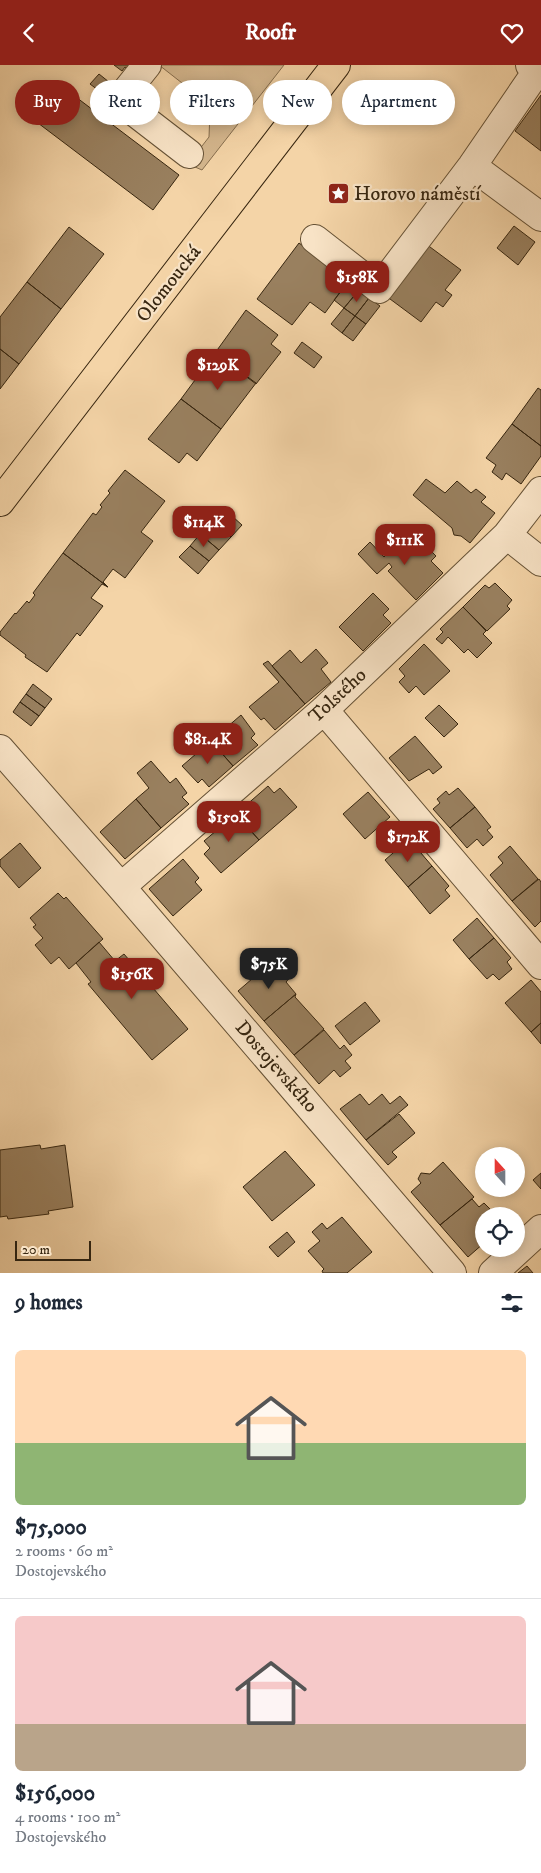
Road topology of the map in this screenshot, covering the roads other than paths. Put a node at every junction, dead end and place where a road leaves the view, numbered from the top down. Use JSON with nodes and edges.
{"nodes":[{"id":1,"x":147,"y":65,"type":"edge"},
{"id":2,"x":336,"y":65,"type":"edge"},
{"id":3,"x":530,"y":65,"type":"edge"},
{"id":4,"x":189,"y":154,"type":"dead end"},
{"id":5,"x":472,"y":166,"type":"junction"},
{"id":6,"x":541,"y":217,"type":"edge"},
{"id":7,"x":316,"y":239,"type":"dead end"},
{"id":8,"x":541,"y":491,"type":"edge"},
{"id":9,"x":0,"y":502,"type":"edge"},
{"id":10,"x":507,"y":535,"type":"junction"},
{"id":11,"x":541,"y":561,"type":"edge"},
{"id":12,"x":324,"y":710,"type":"junction"},
{"id":13,"x":0,"y":749,"type":"edge"},
{"id":14,"x":121,"y":887,"type":"junction"},
{"id":15,"x":541,"y":965,"type":"edge"},
{"id":16,"x":541,"y":1229,"type":"edge"},
{"id":17,"x":452,"y":1273,"type":"edge"},
{"id":18,"x":493,"y":1273,"type":"edge"}],
"edges":[{"from":1,"to":4,"type":"street"},
{"from":2,"to":9,"type":"main road","name":"Olomoucká"},
{"from":3,"to":5,"type":"street"},
{"from":5,"to":6,"type":"street"},
{"from":5,"to":7,"type":"street"},
{"from":8,"to":10,"type":"street","name":"Tolstého"},
{"from":10,"to":11,"type":"street"},
{"from":10,"to":12,"type":"street","name":"Tolstého"},
{"from":12,"to":14,"type":"street","name":"Tolstého"},
{"from":12,"to":15,"type":"street"},
{"from":13,"to":14,"type":"street","name":"Dostojevského"},
{"from":14,"to":17,"type":"street","name":"Dostojevského"},
{"from":16,"to":18,"type":"street"}]}
